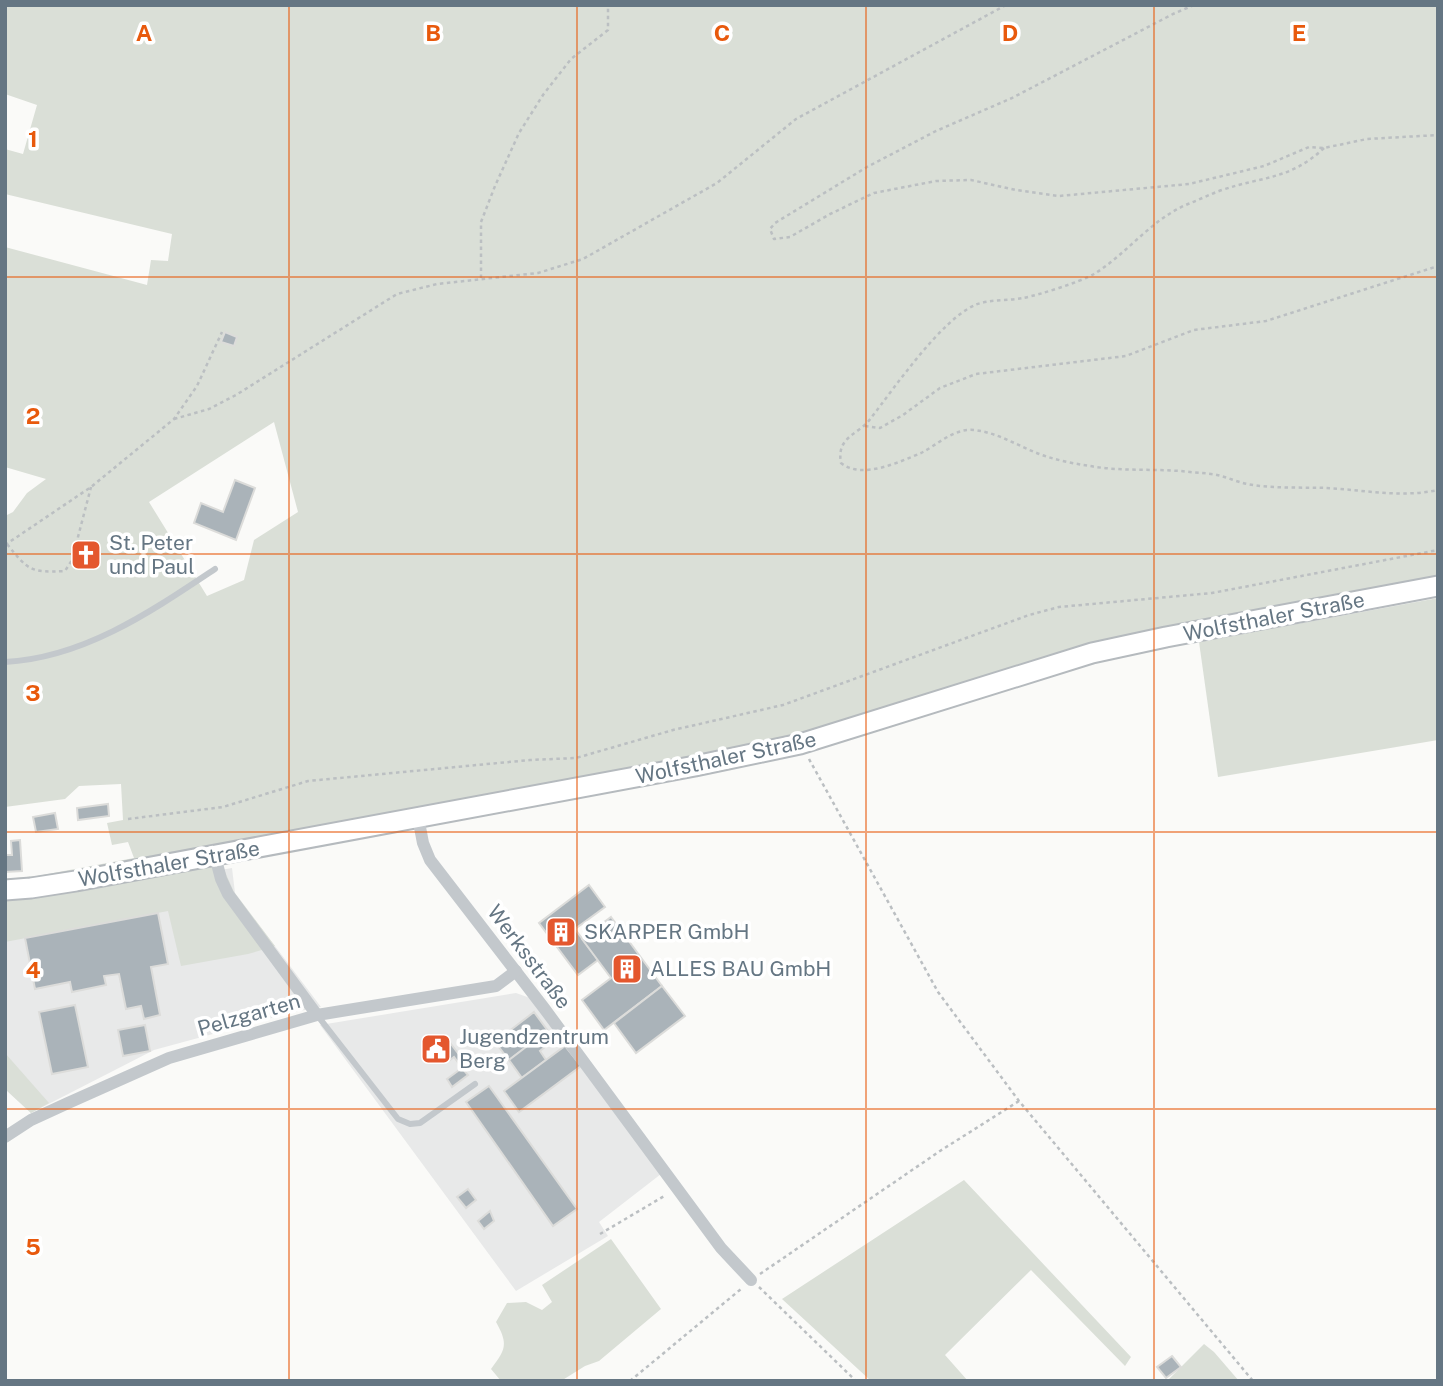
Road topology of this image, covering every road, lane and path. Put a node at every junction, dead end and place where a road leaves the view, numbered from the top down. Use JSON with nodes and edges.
{"nodes":[{"id":1,"x":608,"y":5,"type":"edge"},
{"id":2,"x":1006,"y":5,"type":"edge"},
{"id":3,"x":1194,"y":5,"type":"edge"},
{"id":4,"x":1438,"y":135,"type":"edge"},
{"id":5,"x":1324,"y":148,"type":"junction"},
{"id":6,"x":1438,"y":267,"type":"edge"},
{"id":7,"x":481,"y":278,"type":"junction"},
{"id":8,"x":222,"y":332,"type":"dead end"},
{"id":9,"x":174,"y":419,"type":"junction"},
{"id":10,"x":865,"y":426,"type":"junction"},
{"id":11,"x":90,"y":487,"type":"junction"},
{"id":12,"x":1438,"y":490,"type":"edge"},
{"id":13,"x":6,"y":545,"type":"edge"},
{"id":14,"x":1438,"y":550,"type":"edge"},
{"id":15,"x":215,"y":569,"type":"dead end"},
{"id":16,"x":1438,"y":586,"type":"edge"},
{"id":17,"x":5,"y":662,"type":"edge"},
{"id":18,"x":800,"y":744,"type":"junction"},
{"id":19,"x":418,"y":817,"type":"junction"},
{"id":20,"x":128,"y":818,"type":"dead end"},
{"id":21,"x":215,"y":856,"type":"junction"},
{"id":22,"x":5,"y":890,"type":"edge"},
{"id":23,"x":516,"y":971,"type":"junction"},
{"id":24,"x":317,"y":1015,"type":"junction"},
{"id":25,"x":475,"y":1084,"type":"dead end"},
{"id":26,"x":1019,"y":1101,"type":"junction"},
{"id":27,"x":5,"y":1137,"type":"edge"},
{"id":28,"x":676,"y":1186,"type":"junction"},
{"id":29,"x":600,"y":1234,"type":"dead end"},
{"id":30,"x":751,"y":1280,"type":"junction"},
{"id":31,"x":630,"y":1381,"type":"edge"},
{"id":32,"x":856,"y":1381,"type":"edge"},
{"id":33,"x":1254,"y":1381,"type":"edge"}],
"edges":[{"from":1,"to":7,"type":"path"},
{"from":2,"to":7,"type":"path"},
{"from":3,"to":5,"type":"path"},
{"from":4,"to":5,"type":"path"},
{"from":5,"to":10,"type":"path"},
{"from":6,"to":10,"type":"path"},
{"from":7,"to":9,"type":"path"},
{"from":8,"to":9,"type":"path"},
{"from":9,"to":11,"type":"path"},
{"from":10,"to":12,"type":"path"},
{"from":11,"to":13,"type":"path"},
{"from":11,"to":13,"type":"path"},
{"from":14,"to":20,"type":"path"},
{"from":15,"to":17,"type":"lane"},
{"from":16,"to":18,"type":"main road","name":"Wolfsthaler Straße"},
{"from":18,"to":19,"type":"main road","name":"Wolfsthaler Straße"},
{"from":18,"to":26,"type":"path"},
{"from":19,"to":21,"type":"main road","name":"Wolfsthaler Straße"},
{"from":19,"to":23,"type":"street","name":"Werksstraße"},
{"from":21,"to":22,"type":"main road","name":"Wolfsthaler Straße"},
{"from":21,"to":24,"type":"street"},
{"from":23,"to":24,"type":"street","name":"Pelzgarten"},
{"from":23,"to":28,"type":"street","name":"Werksstraße"},
{"from":24,"to":25,"type":"lane"},
{"from":24,"to":27,"type":"street","name":"Pelzgarten"},
{"from":26,"to":30,"type":"path"},
{"from":26,"to":33,"type":"path"},
{"from":28,"to":29,"type":"path"},
{"from":28,"to":30,"type":"street","name":"Werksstraße"},
{"from":30,"to":31,"type":"path"},
{"from":30,"to":32,"type":"path"}]}
